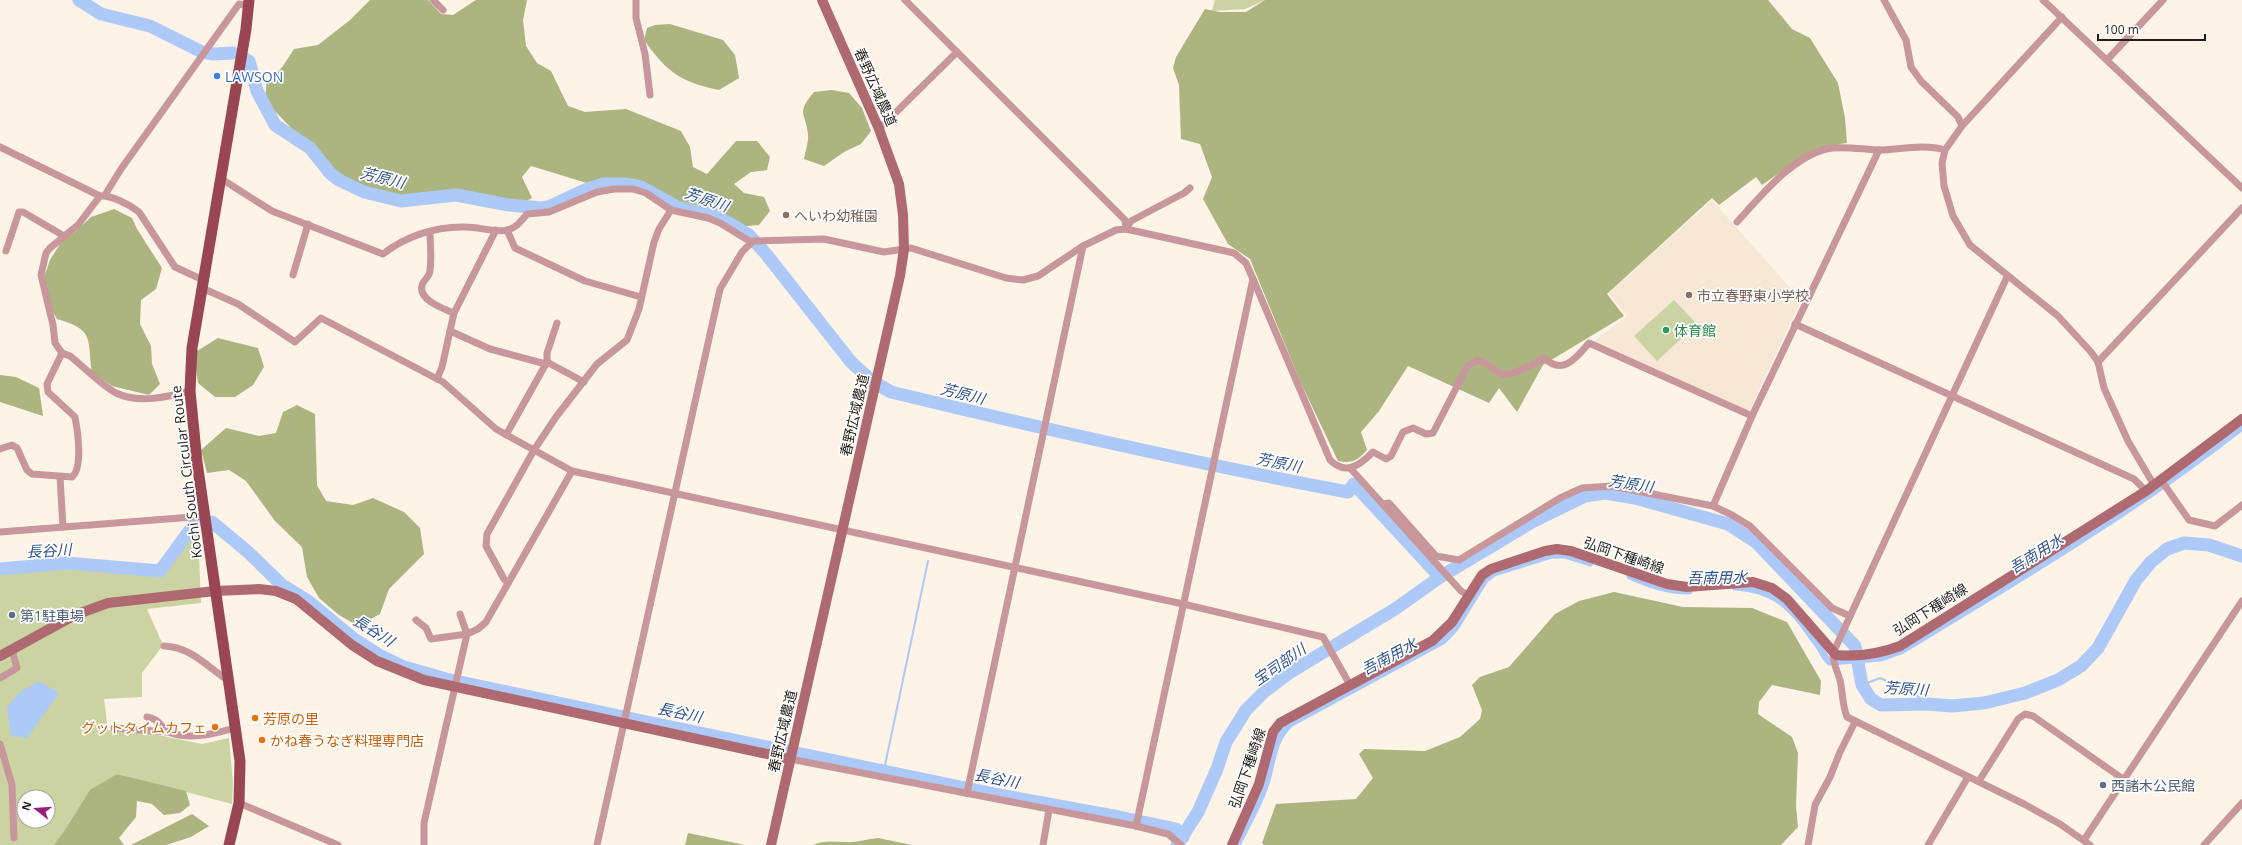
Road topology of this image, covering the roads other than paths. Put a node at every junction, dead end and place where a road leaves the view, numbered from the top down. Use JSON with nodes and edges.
{"nodes":[{"id":1,"x":433,"y":0,"type":"edge"},
{"id":2,"x":636,"y":0,"type":"edge"},
{"id":3,"x":822,"y":0,"type":"edge"},
{"id":4,"x":905,"y":0,"type":"edge"},
{"id":5,"x":1884,"y":0,"type":"edge"},
{"id":6,"x":2043,"y":0,"type":"edge"},
{"id":7,"x":2163,"y":0,"type":"edge"},
{"id":8,"x":249,"y":3,"type":"edge"},
{"id":9,"x":443,"y":10,"type":"dead end"},
{"id":10,"x":2062,"y":17,"type":"junction"},
{"id":11,"x":957,"y":52,"type":"junction"},
{"id":12,"x":2107,"y":60,"type":"junction"},
{"id":13,"x":650,"y":95,"type":"dead end"},
{"id":14,"x":1962,"y":126,"type":"junction"},
{"id":15,"x":880,"y":129,"type":"junction"},
{"id":16,"x":0,"y":147,"type":"edge"},
{"id":17,"x":1879,"y":150,"type":"junction"},
{"id":18,"x":1945,"y":150,"type":"junction"},
{"id":19,"x":220,"y":178,"type":"junction"},
{"id":20,"x":1190,"y":188,"type":"dead end"},
{"id":21,"x":2242,"y":188,"type":"edge"},
{"id":22,"x":103,"y":196,"type":"junction"},
{"id":23,"x":2242,"y":208,"type":"edge"},
{"id":24,"x":671,"y":210,"type":"junction"},
{"id":25,"x":1737,"y":222,"type":"dead end"},
{"id":26,"x":308,"y":224,"type":"junction"},
{"id":27,"x":1126,"y":229,"type":"junction"},
{"id":28,"x":496,"y":230,"type":"junction"},
{"id":29,"x":507,"y":230,"type":"junction"},
{"id":30,"x":430,"y":232,"type":"junction"},
{"id":31,"x":64,"y":236,"type":"junction"},
{"id":32,"x":752,"y":242,"type":"junction"},
{"id":33,"x":1083,"y":246,"type":"junction"},
{"id":34,"x":904,"y":249,"type":"junction"},
{"id":35,"x":6,"y":251,"type":"dead end"},
{"id":36,"x":294,"y":274,"type":"dead end"},
{"id":37,"x":2007,"y":277,"type":"junction"},
{"id":38,"x":1254,"y":279,"type":"junction"},
{"id":39,"x":203,"y":284,"type":"junction"},
{"id":40,"x":641,"y":297,"type":"junction"},
{"id":41,"x":454,"y":313,"type":"junction"},
{"id":42,"x":557,"y":323,"type":"dead end"},
{"id":43,"x":1795,"y":324,"type":"junction"},
{"id":44,"x":450,"y":331,"type":"junction"},
{"id":45,"x":62,"y":354,"type":"junction"},
{"id":46,"x":2098,"y":362,"type":"junction"},
{"id":47,"x":546,"y":363,"type":"junction"},
{"id":48,"x":437,"y":379,"type":"junction"},
{"id":49,"x":584,"y":382,"type":"junction"},
{"id":50,"x":190,"y":391,"type":"junction"},
{"id":51,"x":1952,"y":396,"type":"junction"},
{"id":52,"x":1752,"y":416,"type":"junction"},
{"id":53,"x":2242,"y":419,"type":"edge"},
{"id":54,"x":506,"y":435,"type":"junction"},
{"id":55,"x":0,"y":449,"type":"edge"},
{"id":56,"x":534,"y":450,"type":"junction"},
{"id":57,"x":1350,"y":469,"type":"junction"},
{"id":58,"x":572,"y":471,"type":"junction"},
{"id":59,"x":60,"y":477,"type":"junction"},
{"id":60,"x":2158,"y":485,"type":"junction"},
{"id":61,"x":676,"y":493,"type":"junction"},
{"id":62,"x":1383,"y":504,"type":"junction"},
{"id":63,"x":2242,"y":505,"type":"edge"},
{"id":64,"x":1713,"y":506,"type":"junction"},
{"id":65,"x":205,"y":516,"type":"junction"},
{"id":66,"x":63,"y":526,"type":"junction"},
{"id":67,"x":843,"y":530,"type":"junction"},
{"id":68,"x":0,"y":532,"type":"edge"},
{"id":69,"x":1016,"y":567,"type":"junction"},
{"id":70,"x":508,"y":583,"type":"junction"},
{"id":71,"x":215,"y":591,"type":"junction"},
{"id":72,"x":1468,"y":596,"type":"junction"},
{"id":73,"x":2242,"y":601,"type":"edge"},
{"id":74,"x":1183,"y":604,"type":"junction"},
{"id":75,"x":460,"y":614,"type":"dead end"},
{"id":76,"x":1850,"y":616,"type":"junction"},
{"id":77,"x":416,"y":620,"type":"dead end"},
{"id":78,"x":467,"y":634,"type":"junction"},
{"id":79,"x":164,"y":646,"type":"dead end"},
{"id":80,"x":12,"y":650,"type":"junction"},
{"id":81,"x":0,"y":656,"type":"edge"},
{"id":82,"x":1833,"y":659,"type":"junction"},
{"id":83,"x":0,"y":678,"type":"edge"},
{"id":84,"x":228,"y":678,"type":"junction"},
{"id":85,"x":456,"y":682,"type":"junction"},
{"id":86,"x":1350,"y":685,"type":"junction"},
{"id":87,"x":147,"y":717,"type":"dead end"},
{"id":88,"x":625,"y":719,"type":"junction"},
{"id":89,"x":1855,"y":722,"type":"junction"},
{"id":90,"x":114,"y":728,"type":"dead end"},
{"id":91,"x":235,"y":728,"type":"junction"},
{"id":92,"x":168,"y":732,"type":"junction"},
{"id":93,"x":0,"y":744,"type":"edge"},
{"id":94,"x":790,"y":759,"type":"junction"},
{"id":95,"x":1968,"y":777,"type":"junction"},
{"id":96,"x":2123,"y":779,"type":"junction"},
{"id":97,"x":1979,"y":781,"type":"junction"},
{"id":98,"x":967,"y":793,"type":"junction"},
{"id":99,"x":239,"y":803,"type":"junction"},
{"id":100,"x":2242,"y":803,"type":"edge"},
{"id":101,"x":1049,"y":810,"type":"junction"},
{"id":102,"x":1136,"y":825,"type":"junction"},
{"id":103,"x":14,"y":838,"type":"dead end"},
{"id":104,"x":2087,"y":843,"type":"edge"},
{"id":105,"x":1180,"y":844,"type":"edge"},
{"id":106,"x":229,"y":845,"type":"edge"},
{"id":107,"x":338,"y":845,"type":"edge"},
{"id":108,"x":424,"y":845,"type":"edge"},
{"id":109,"x":597,"y":845,"type":"edge"},
{"id":110,"x":771,"y":845,"type":"edge"},
{"id":111,"x":1043,"y":845,"type":"edge"},
{"id":112,"x":1232,"y":845,"type":"edge"},
{"id":113,"x":1808,"y":845,"type":"edge"},
{"id":114,"x":1928,"y":845,"type":"edge"},
{"id":115,"x":2204,"y":845,"type":"edge"}],
"edges":[{"from":1,"to":9,"type":"street"},
{"from":2,"to":13,"type":"street"},
{"from":3,"to":15,"type":"street","name":"春野広域農道"},
{"from":4,"to":11,"type":"street"},
{"from":5,"to":14,"type":"street"},
{"from":6,"to":10,"type":"street"},
{"from":7,"to":12,"type":"street"},
{"from":8,"to":19,"type":"main road","name":"Kochi South Circular Route"},
{"from":8,"to":22,"type":"street"},
{"from":10,"to":12,"type":"street"},
{"from":10,"to":14,"type":"street"},
{"from":11,"to":15,"type":"street"},
{"from":11,"to":27,"type":"street"},
{"from":12,"to":21,"type":"street"},
{"from":14,"to":18,"type":"street"},
{"from":15,"to":34,"type":"street","name":"春野広域農道"},
{"from":16,"to":22,"type":"street"},
{"from":17,"to":18,"type":"street"},
{"from":17,"to":25,"type":"street"},
{"from":17,"to":43,"type":"street"},
{"from":18,"to":37,"type":"street"},
{"from":19,"to":26,"type":"street"},
{"from":19,"to":39,"type":"main road","name":"Kochi South Circular Route"},
{"from":20,"to":27,"type":"street"},
{"from":22,"to":31,"type":"street"},
{"from":22,"to":39,"type":"street"},
{"from":23,"to":46,"type":"street"},
{"from":24,"to":29,"type":"street"},
{"from":24,"to":32,"type":"street"},
{"from":24,"to":40,"type":"street"},
{"from":26,"to":30,"type":"street"},
{"from":26,"to":36,"type":"street"},
{"from":27,"to":33,"type":"street"},
{"from":27,"to":38,"type":"street"},
{"from":28,"to":29,"type":"street"},
{"from":28,"to":30,"type":"street"},
{"from":28,"to":41,"type":"street"},
{"from":29,"to":40,"type":"street"},
{"from":30,"to":41,"type":"street"},
{"from":31,"to":35,"type":"street"},
{"from":31,"to":45,"type":"street"},
{"from":32,"to":34,"type":"street"},
{"from":32,"to":61,"type":"street"},
{"from":33,"to":34,"type":"street"},
{"from":33,"to":69,"type":"street"},
{"from":34,"to":67,"type":"street","name":"春野広域農道"},
{"from":37,"to":46,"type":"street"},
{"from":37,"to":51,"type":"street"},
{"from":38,"to":57,"type":"street"},
{"from":38,"to":74,"type":"street"},
{"from":39,"to":48,"type":"street"},
{"from":39,"to":50,"type":"main road","name":"Kochi South Circular Route"},
{"from":40,"to":49,"type":"street"},
{"from":41,"to":44,"type":"street"},
{"from":42,"to":47,"type":"street"},
{"from":43,"to":51,"type":"street"},
{"from":43,"to":52,"type":"street"},
{"from":44,"to":47,"type":"street"},
{"from":44,"to":48,"type":"street"},
{"from":45,"to":50,"type":"street"},
{"from":45,"to":59,"type":"street"},
{"from":46,"to":60,"type":"street"},
{"from":47,"to":49,"type":"street"},
{"from":47,"to":54,"type":"street"},
{"from":48,"to":54,"type":"street"},
{"from":49,"to":56,"type":"street"},
{"from":50,"to":65,"type":"main road","name":"Kochi South Circular Route"},
{"from":51,"to":60,"type":"street"},
{"from":51,"to":76,"type":"street"},
{"from":52,"to":57,"type":"street"},
{"from":52,"to":64,"type":"street"},
{"from":53,"to":60,"type":"street","name":"弘岡下種崎線"},
{"from":54,"to":56,"type":"street"},
{"from":55,"to":59,"type":"street"},
{"from":56,"to":58,"type":"street"},
{"from":56,"to":70,"type":"street"},
{"from":57,"to":62,"type":"street"},
{"from":58,"to":61,"type":"street"},
{"from":58,"to":70,"type":"street"},
{"from":59,"to":66,"type":"street"},
{"from":60,"to":63,"type":"street"},
{"from":60,"to":82,"type":"street","name":"弘岡下種崎線"},
{"from":61,"to":67,"type":"street"},
{"from":61,"to":88,"type":"street"},
{"from":62,"to":64,"type":"street"},
{"from":62,"to":72,"type":"street"},
{"from":64,"to":76,"type":"street"},
{"from":65,"to":66,"type":"street"},
{"from":65,"to":71,"type":"main road","name":"Kochi South Circular Route"},
{"from":66,"to":68,"type":"street"},
{"from":67,"to":69,"type":"street"},
{"from":67,"to":94,"type":"street","name":"春野広域農道"},
{"from":69,"to":74,"type":"street"},
{"from":69,"to":98,"type":"street"},
{"from":70,"to":78,"type":"street"},
{"from":71,"to":80,"type":"street"},
{"from":71,"to":84,"type":"main road","name":"Kochi South Circular Route"},
{"from":71,"to":85,"type":"street"},
{"from":72,"to":82,"type":"street","name":"弘岡下種崎線"},
{"from":72,"to":86,"type":"street","name":"弘岡下種崎線"},
{"from":73,"to":96,"type":"street"},
{"from":74,"to":86,"type":"street"},
{"from":74,"to":102,"type":"street"},
{"from":75,"to":78,"type":"street"},
{"from":76,"to":82,"type":"street"},
{"from":77,"to":78,"type":"street"},
{"from":78,"to":85,"type":"street"},
{"from":79,"to":84,"type":"street"},
{"from":80,"to":81,"type":"street"},
{"from":80,"to":83,"type":"street"},
{"from":82,"to":89,"type":"street"},
{"from":84,"to":91,"type":"main road","name":"Kochi South Circular Route"},
{"from":85,"to":88,"type":"street"},
{"from":85,"to":108,"type":"street"},
{"from":86,"to":112,"type":"street","name":"弘岡下種崎線"},
{"from":87,"to":92,"type":"street"},
{"from":88,"to":94,"type":"street"},
{"from":88,"to":109,"type":"street"},
{"from":89,"to":95,"type":"street"},
{"from":89,"to":113,"type":"street"},
{"from":90,"to":92,"type":"street"},
{"from":91,"to":92,"type":"street"},
{"from":91,"to":99,"type":"main road","name":"Kochi South Circular Route"},
{"from":93,"to":103,"type":"street"},
{"from":94,"to":98,"type":"street"},
{"from":94,"to":110,"type":"street","name":"春野広域農道"},
{"from":95,"to":97,"type":"street"},
{"from":95,"to":114,"type":"street"},
{"from":96,"to":97,"type":"street"},
{"from":96,"to":104,"type":"street"},
{"from":97,"to":104,"type":"street"},
{"from":98,"to":101,"type":"street"},
{"from":99,"to":106,"type":"main road","name":"Kochi South Circular Route"},
{"from":99,"to":107,"type":"street"},
{"from":100,"to":115,"type":"street"},
{"from":101,"to":102,"type":"street"},
{"from":101,"to":111,"type":"street"},
{"from":102,"to":105,"type":"street"}]}
